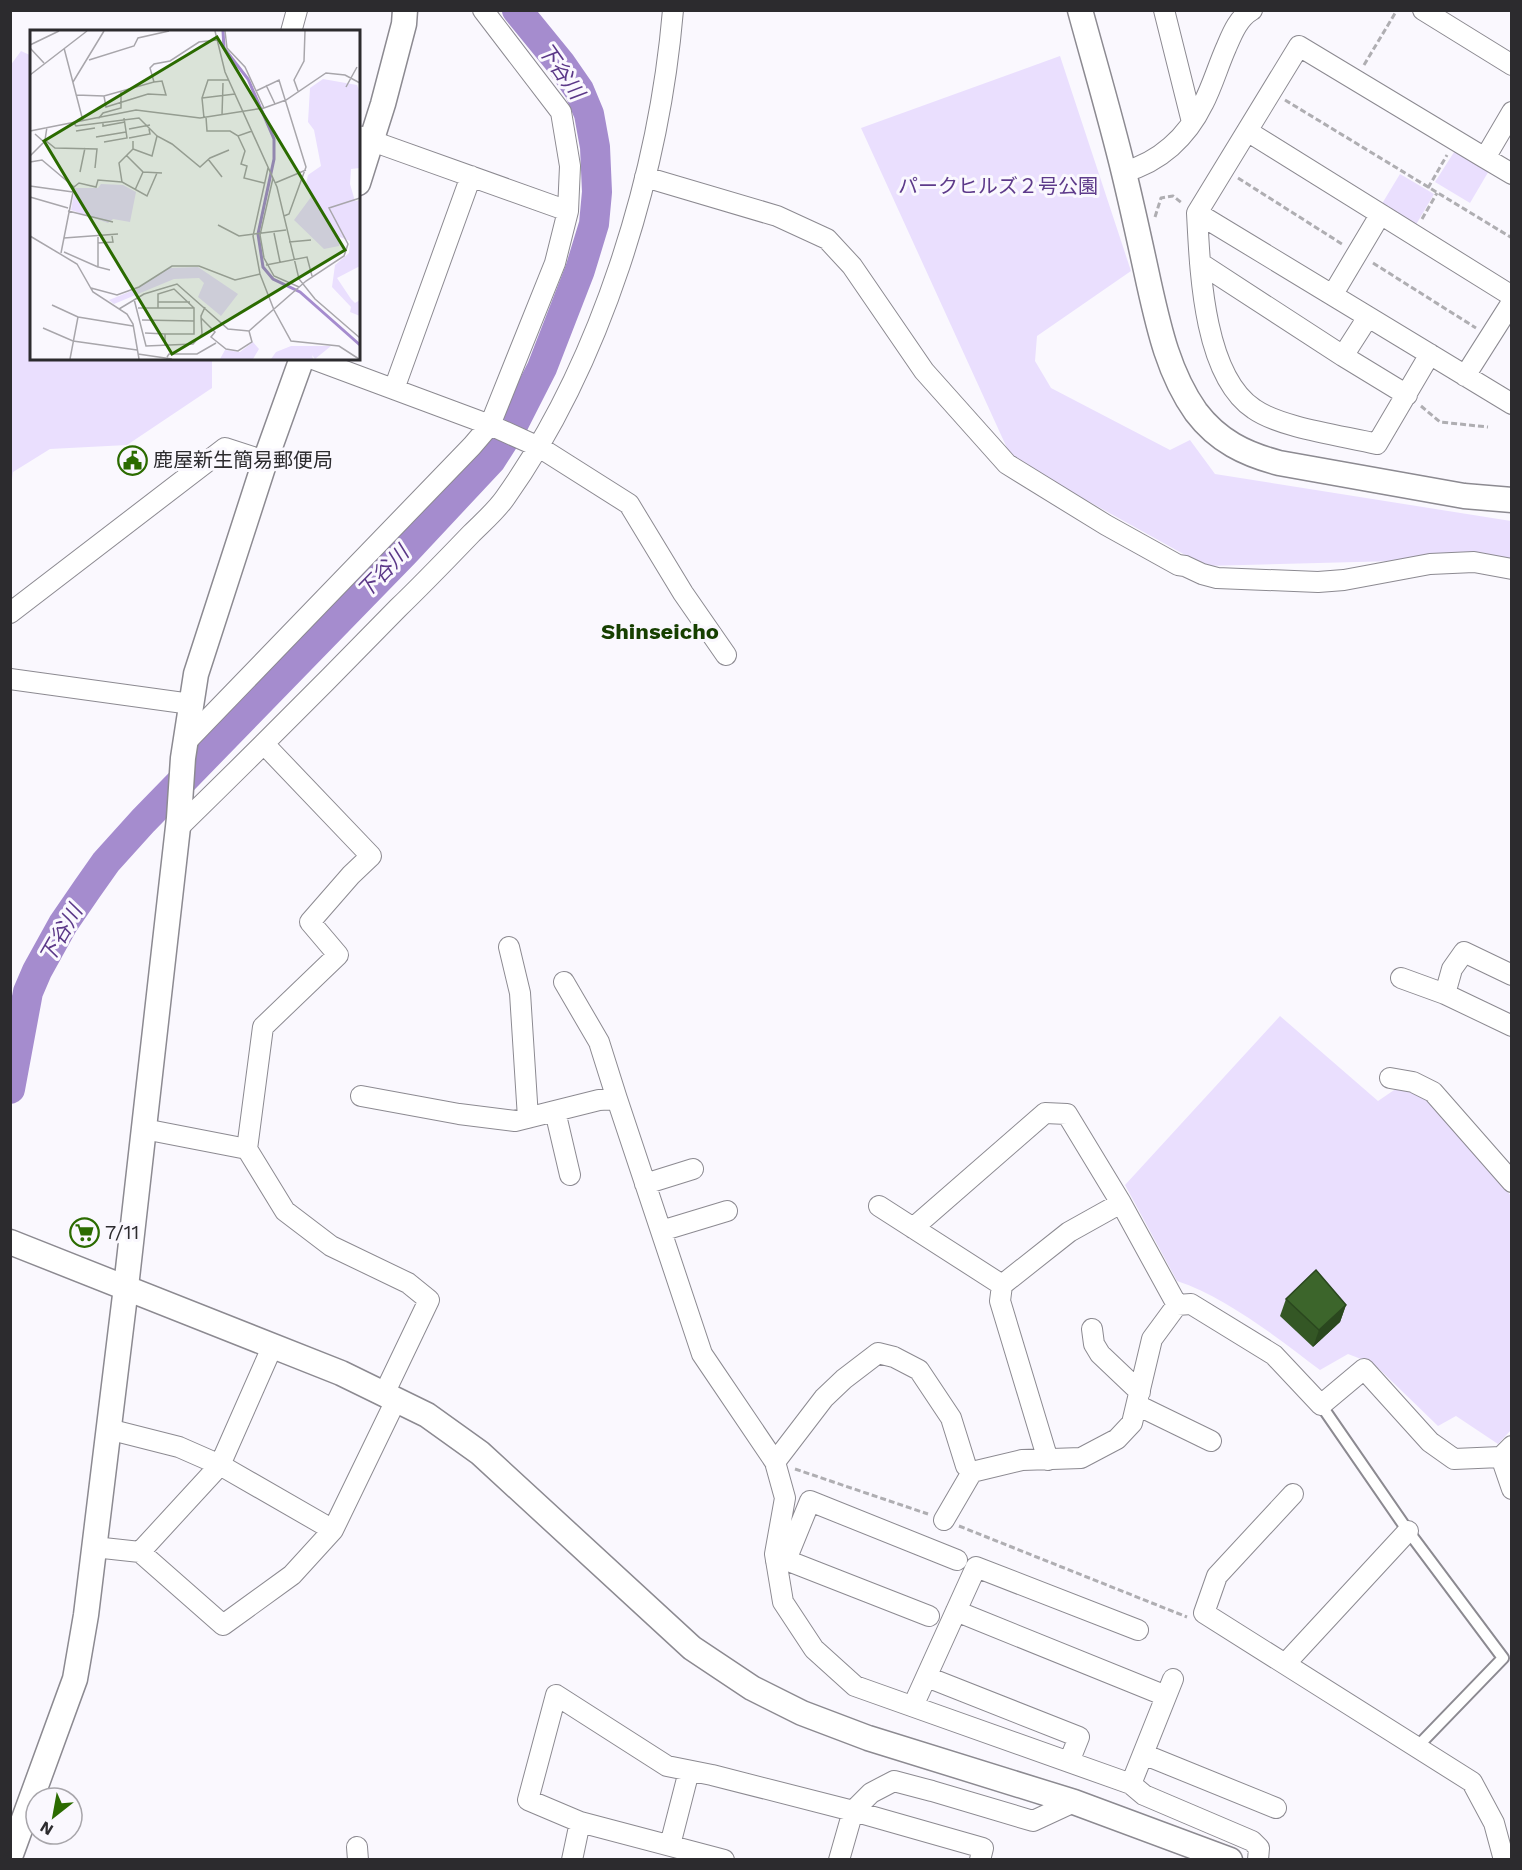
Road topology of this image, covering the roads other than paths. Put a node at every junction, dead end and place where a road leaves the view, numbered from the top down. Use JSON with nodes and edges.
{"nodes":[{"id":1,"x":297,"y":10,"type":"edge"},
{"id":2,"x":405,"y":10,"type":"edge"},
{"id":3,"x":483,"y":10,"type":"edge"},
{"id":4,"x":673,"y":10,"type":"edge"},
{"id":5,"x":1080,"y":10,"type":"edge"},
{"id":6,"x":1164,"y":10,"type":"edge"},
{"id":7,"x":1252,"y":10,"type":"edge"},
{"id":8,"x":1423,"y":10,"type":"edge"},
{"id":9,"x":292,"y":30,"type":"edge"},
{"id":10,"x":1512,"y":65,"type":"edge"},
{"id":11,"x":1512,"y":112,"type":"edge"},
{"id":12,"x":1192,"y":122,"type":"junction"},
{"id":13,"x":1247,"y":131,"type":"junction"},
{"id":14,"x":365,"y":138,"type":"edge"},
{"id":15,"x":1485,"y":158,"type":"junction"},
{"id":16,"x":360,"y":170,"type":"edge"},
{"id":17,"x":1124,"y":172,"type":"junction"},
{"id":18,"x":1512,"y":174,"type":"edge"},
{"id":19,"x":471,"y":176,"type":"junction"},
{"id":20,"x":645,"y":177,"type":"junction"},
{"id":21,"x":568,"y":211,"type":"junction"},
{"id":22,"x":1197,"y":213,"type":"junction"},
{"id":23,"x":1380,"y":215,"type":"junction"},
{"id":24,"x":1200,"y":263,"type":"junction"},
{"id":25,"x":1333,"y":294,"type":"junction"},
{"id":26,"x":1512,"y":296,"type":"edge"},
{"id":27,"x":1512,"y":302,"type":"edge"},
{"id":28,"x":1368,"y":317,"type":"junction"},
{"id":29,"x":1430,"y":354,"type":"junction"},
{"id":30,"x":1343,"y":356,"type":"junction"},
{"id":31,"x":301,"y":360,"type":"edge"},
{"id":32,"x":315,"y":360,"type":"edge"},
{"id":33,"x":1465,"y":376,"type":"junction"},
{"id":34,"x":394,"y":389,"type":"junction"},
{"id":35,"x":1407,"y":394,"type":"junction"},
{"id":36,"x":1512,"y":404,"type":"edge"},
{"id":37,"x":490,"y":424,"type":"junction"},
{"id":38,"x":539,"y":447,"type":"junction"},
{"id":39,"x":265,"y":461,"type":"junction"},
{"id":40,"x":1512,"y":500,"type":"edge"},
{"id":41,"x":1512,"y":569,"type":"edge"},
{"id":42,"x":10,"y":613,"type":"edge"},
{"id":43,"x":726,"y":655,"type":"dead end"},
{"id":44,"x":10,"y":679,"type":"edge"},
{"id":45,"x":191,"y":704,"type":"junction"},
{"id":46,"x":264,"y":744,"type":"junction"},
{"id":47,"x":184,"y":750,"type":"junction"},
{"id":48,"x":178,"y":823,"type":"junction"},
{"id":49,"x":509,"y":947,"type":"dead end"},
{"id":50,"x":1512,"y":975,"type":"edge"},
{"id":51,"x":1401,"y":978,"type":"dead end"},
{"id":52,"x":564,"y":982,"type":"dead end"},
{"id":53,"x":1445,"y":994,"type":"junction"},
{"id":54,"x":1512,"y":1026,"type":"edge"},
{"id":55,"x":1390,"y":1078,"type":"dead end"},
{"id":56,"x":361,"y":1096,"type":"dead end"},
{"id":57,"x":617,"y":1099,"type":"junction"},
{"id":58,"x":555,"y":1111,"type":"junction"},
{"id":59,"x":528,"y":1118,"type":"junction"},
{"id":60,"x":144,"y":1129,"type":"junction"},
{"id":61,"x":247,"y":1149,"type":"junction"},
{"id":62,"x":693,"y":1169,"type":"dead end"},
{"id":63,"x":570,"y":1175,"type":"dead end"},
{"id":64,"x":1512,"y":1182,"type":"edge"},
{"id":65,"x":645,"y":1184,"type":"junction"},
{"id":66,"x":1121,"y":1203,"type":"junction"},
{"id":67,"x":879,"y":1206,"type":"dead end"},
{"id":68,"x":727,"y":1211,"type":"dead end"},
{"id":69,"x":914,"y":1228,"type":"junction"},
{"id":70,"x":661,"y":1231,"type":"junction"},
{"id":71,"x":14,"y":1244,"type":"edge"},
{"id":72,"x":1002,"y":1285,"type":"junction"},
{"id":73,"x":126,"y":1287,"type":"junction"},
{"id":74,"x":1177,"y":1305,"type":"junction"},
{"id":75,"x":1092,"y":1329,"type":"dead end"},
{"id":76,"x":273,"y":1345,"type":"junction"},
{"id":77,"x":390,"y":1397,"type":"junction"},
{"id":78,"x":1139,"y":1398,"type":"junction"},
{"id":79,"x":1321,"y":1405,"type":"junction"},
{"id":80,"x":108,"y":1429,"type":"junction"},
{"id":81,"x":1210,"y":1441,"type":"dead end"},
{"id":82,"x":1506,"y":1452,"type":"edge"},
{"id":83,"x":1048,"y":1460,"type":"junction"},
{"id":84,"x":775,"y":1462,"type":"junction"},
{"id":85,"x":220,"y":1465,"type":"junction"},
{"id":86,"x":972,"y":1472,"type":"junction"},
{"id":87,"x":1512,"y":1489,"type":"edge"},
{"id":88,"x":1293,"y":1494,"type":"dead end"},
{"id":89,"x":944,"y":1520,"type":"road end"},
{"id":90,"x":333,"y":1530,"type":"junction"},
{"id":91,"x":1408,"y":1531,"type":"junction"},
{"id":92,"x":94,"y":1547,"type":"junction"},
{"id":93,"x":140,"y":1552,"type":"junction"},
{"id":94,"x":781,"y":1560,"type":"junction"},
{"id":95,"x":957,"y":1560,"type":"dead end"},
{"id":96,"x":956,"y":1611,"type":"junction"},
{"id":97,"x":929,"y":1616,"type":"dead end"},
{"id":98,"x":1138,"y":1630,"type":"dead end"},
{"id":99,"x":1285,"y":1664,"type":"junction"},
{"id":100,"x":927,"y":1677,"type":"junction"},
{"id":101,"x":913,"y":1706,"type":"junction"},
{"id":102,"x":1416,"y":1748,"type":"junction"},
{"id":103,"x":1143,"y":1754,"type":"junction"},
{"id":104,"x":1069,"y":1762,"type":"junction"},
{"id":105,"x":689,"y":1771,"type":"junction"},
{"id":106,"x":1131,"y":1784,"type":"junction"},
{"id":107,"x":1074,"y":1802,"type":"junction"},
{"id":108,"x":1276,"y":1808,"type":"dead end"},
{"id":109,"x":853,"y":1811,"type":"junction"},
{"id":110,"x":580,"y":1822,"type":"junction"},
{"id":111,"x":670,"y":1845,"type":"junction"},
{"id":112,"x":1191,"y":1852,"type":"edge"},
{"id":113,"x":16,"y":1856,"type":"edge"},
{"id":114,"x":572,"y":1860,"type":"edge"},
{"id":115,"x":724,"y":1860,"type":"edge"},
{"id":116,"x":839,"y":1860,"type":"edge"},
{"id":117,"x":980,"y":1860,"type":"edge"},
{"id":118,"x":1230,"y":1860,"type":"edge"},
{"id":119,"x":1258,"y":1860,"type":"edge"},
{"id":120,"x":1504,"y":1860,"type":"edge"}],
"edges":[{"from":1,"to":9,"type":"street"},
{"from":2,"to":14,"type":"street"},
{"from":3,"to":21,"type":"street"},
{"from":4,"to":20,"type":"street"},
{"from":5,"to":17,"type":"street"},
{"from":6,"to":12,"type":"street"},
{"from":7,"to":12,"type":"street"},
{"from":8,"to":10,"type":"street"},
{"from":11,"to":15,"type":"street"},
{"from":12,"to":17,"type":"street"},
{"from":13,"to":15,"type":"street"},
{"from":13,"to":22,"type":"street"},
{"from":13,"to":23,"type":"street"},
{"from":14,"to":16,"type":"street"},
{"from":14,"to":19,"type":"street"},
{"from":15,"to":18,"type":"street"},
{"from":17,"to":40,"type":"street"},
{"from":19,"to":21,"type":"street"},
{"from":19,"to":34,"type":"street"},
{"from":20,"to":38,"type":"street"},
{"from":20,"to":41,"type":"street"},
{"from":21,"to":37,"type":"street"},
{"from":22,"to":24,"type":"street"},
{"from":22,"to":25,"type":"street"},
{"from":23,"to":25,"type":"street"},
{"from":23,"to":26,"type":"street"},
{"from":24,"to":30,"type":"street"},
{"from":24,"to":35,"type":"street"},
{"from":25,"to":28,"type":"street"},
{"from":27,"to":33,"type":"street"},
{"from":28,"to":29,"type":"street"},
{"from":28,"to":30,"type":"street"},
{"from":29,"to":33,"type":"street"},
{"from":29,"to":35,"type":"street"},
{"from":30,"to":35,"type":"street"},
{"from":31,"to":39,"type":"street"},
{"from":32,"to":34,"type":"street"},
{"from":33,"to":36,"type":"street"},
{"from":34,"to":37,"type":"street"},
{"from":37,"to":38,"type":"street"},
{"from":37,"to":47,"type":"street"},
{"from":38,"to":43,"type":"street"},
{"from":38,"to":46,"type":"street"},
{"from":39,"to":42,"type":"street"},
{"from":39,"to":45,"type":"street"},
{"from":44,"to":45,"type":"street"},
{"from":45,"to":47,"type":"street"},
{"from":46,"to":48,"type":"street"},
{"from":46,"to":61,"type":"street"},
{"from":47,"to":48,"type":"street"},
{"from":48,"to":60,"type":"street"},
{"from":49,"to":59,"type":"street"},
{"from":50,"to":53,"type":"street"},
{"from":51,"to":53,"type":"street"},
{"from":52,"to":57,"type":"street"},
{"from":53,"to":54,"type":"street"},
{"from":55,"to":64,"type":"street"},
{"from":56,"to":59,"type":"street"},
{"from":57,"to":58,"type":"street"},
{"from":57,"to":65,"type":"street"},
{"from":58,"to":59,"type":"street"},
{"from":58,"to":63,"type":"street"},
{"from":60,"to":61,"type":"street"},
{"from":60,"to":73,"type":"street"},
{"from":61,"to":77,"type":"street"},
{"from":62,"to":65,"type":"street"},
{"from":65,"to":70,"type":"street"},
{"from":66,"to":69,"type":"street"},
{"from":66,"to":72,"type":"street"},
{"from":66,"to":74,"type":"street"},
{"from":67,"to":69,"type":"street"},
{"from":68,"to":70,"type":"street"},
{"from":69,"to":72,"type":"street"},
{"from":70,"to":84,"type":"street"},
{"from":71,"to":73,"type":"street"},
{"from":72,"to":83,"type":"street"},
{"from":73,"to":76,"type":"street"},
{"from":73,"to":80,"type":"street"},
{"from":74,"to":78,"type":"street"},
{"from":74,"to":79,"type":"street"},
{"from":75,"to":78,"type":"street"},
{"from":76,"to":77,"type":"street"},
{"from":76,"to":85,"type":"street"},
{"from":77,"to":90,"type":"street"},
{"from":77,"to":107,"type":"street"},
{"from":78,"to":81,"type":"street"},
{"from":78,"to":83,"type":"street"},
{"from":79,"to":82,"type":"street"},
{"from":79,"to":91,"type":"lane"},
{"from":80,"to":85,"type":"street"},
{"from":80,"to":92,"type":"street"},
{"from":82,"to":87,"type":"street"},
{"from":83,"to":86,"type":"street"},
{"from":84,"to":86,"type":"street"},
{"from":84,"to":94,"type":"street"},
{"from":85,"to":90,"type":"street"},
{"from":85,"to":93,"type":"street"},
{"from":86,"to":89,"type":"street"},
{"from":88,"to":99,"type":"street"},
{"from":90,"to":93,"type":"street"},
{"from":91,"to":99,"type":"street"},
{"from":91,"to":102,"type":"lane"},
{"from":92,"to":93,"type":"street"},
{"from":92,"to":113,"type":"street"},
{"from":94,"to":95,"type":"street"},
{"from":94,"to":97,"type":"street"},
{"from":94,"to":101,"type":"street"},
{"from":96,"to":98,"type":"street"},
{"from":96,"to":100,"type":"street"},
{"from":96,"to":103,"type":"street"},
{"from":99,"to":102,"type":"street"},
{"from":100,"to":101,"type":"street"},
{"from":100,"to":104,"type":"street"},
{"from":101,"to":104,"type":"street"},
{"from":102,"to":120,"type":"street"},
{"from":103,"to":106,"type":"street"},
{"from":103,"to":108,"type":"street"},
{"from":104,"to":106,"type":"street"},
{"from":105,"to":109,"type":"street"},
{"from":105,"to":110,"type":"street"},
{"from":105,"to":111,"type":"street"},
{"from":106,"to":119,"type":"street"},
{"from":107,"to":109,"type":"street"},
{"from":107,"to":112,"type":"street"},
{"from":109,"to":116,"type":"street"},
{"from":109,"to":117,"type":"street"},
{"from":110,"to":111,"type":"street"},
{"from":110,"to":114,"type":"street"},
{"from":111,"to":115,"type":"street"},
{"from":112,"to":118,"type":"street"}]}
